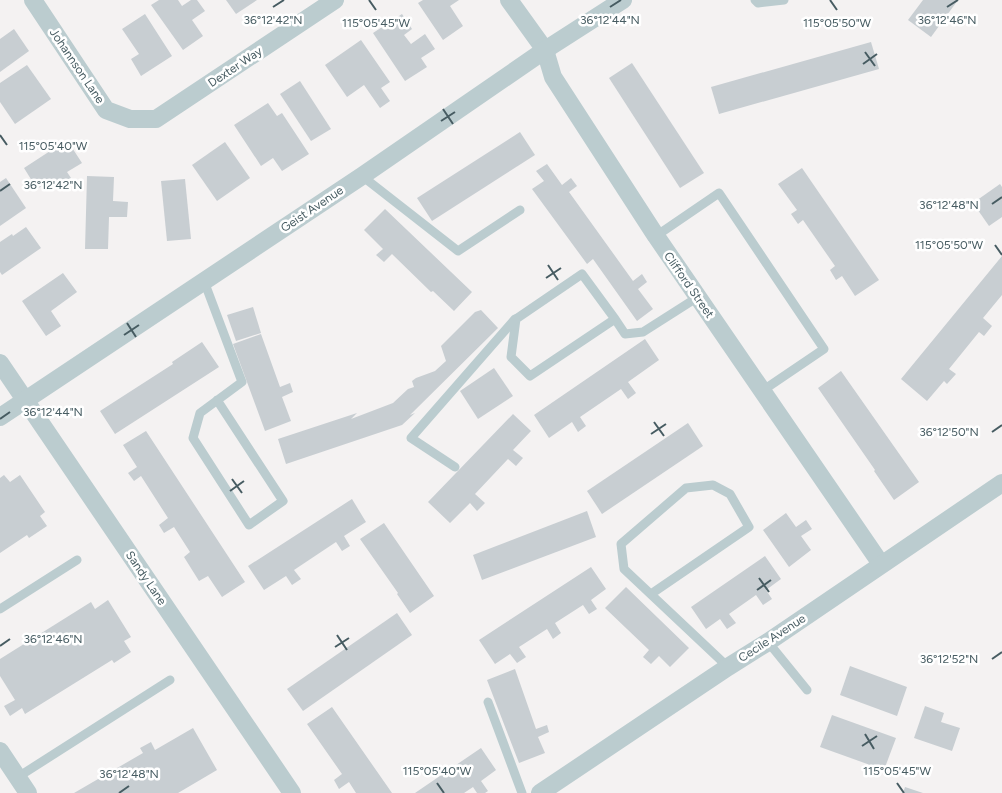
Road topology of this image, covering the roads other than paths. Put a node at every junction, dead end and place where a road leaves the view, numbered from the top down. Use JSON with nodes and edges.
{"nodes":[{"id":1,"x":33,"y":0,"type":"edge"},
{"id":2,"x":335,"y":0,"type":"edge"},
{"id":3,"x":509,"y":0,"type":"edge"},
{"id":4,"x":623,"y":0,"type":"edge"},
{"id":5,"x":755,"y":0,"type":"edge"},
{"id":6,"x":784,"y":0,"type":"edge"},
{"id":7,"x":545,"y":50,"type":"junction"},
{"id":8,"x":130,"y":119,"type":"joint"},
{"id":9,"x":362,"y":176,"type":"junction"},
{"id":10,"x":520,"y":210,"type":"dead end"},
{"id":11,"x":656,"y":236,"type":"junction"},
{"id":12,"x":204,"y":281,"type":"junction"},
{"id":13,"x":698,"y":297,"type":"junction"},
{"id":14,"x":516,"y":319,"type":"junction"},
{"id":15,"x":615,"y":319,"type":"junction"},
{"id":16,"x":0,"y":363,"type":"edge"},
{"id":17,"x":762,"y":391,"type":"junction"},
{"id":18,"x":25,"y":400,"type":"junction"},
{"id":19,"x":217,"y":400,"type":"junction"},
{"id":20,"x":0,"y":417,"type":"edge"},
{"id":21,"x":455,"y":467,"type":"dead end"},
{"id":22,"x":1002,"y":483,"type":"edge"},
{"id":23,"x":77,"y":560,"type":"dead end"},
{"id":24,"x":881,"y":564,"type":"junction"},
{"id":25,"x":651,"y":594,"type":"junction"},
{"id":26,"x":0,"y":609,"type":"edge"},
{"id":27,"x":768,"y":642,"type":"junction"},
{"id":28,"x":728,"y":667,"type":"junction"},
{"id":29,"x":170,"y":680,"type":"dead end"},
{"id":30,"x":807,"y":690,"type":"dead end"},
{"id":31,"x":488,"y":702,"type":"dead end"},
{"id":32,"x":0,"y":751,"type":"edge"},
{"id":33,"x":18,"y":777,"type":"junction"},
{"id":34,"x":28,"y":793,"type":"edge"},
{"id":35,"x":292,"y":793,"type":"edge"},
{"id":36,"x":522,"y":793,"type":"edge"},
{"id":37,"x":540,"y":793,"type":"edge"}],
"edges":[{"from":1,"to":8,"type":"street","name":"Johannson Lane"},
{"from":2,"to":8,"type":"street","name":"Dexter Way"},
{"from":3,"to":7,"type":"street","name":"Clifford Street"},
{"from":4,"to":7,"type":"street","name":"Geist Avenue"},
{"from":5,"to":6,"type":"lane"},
{"from":7,"to":9,"type":"street","name":"Geist Avenue"},
{"from":7,"to":11,"type":"street","name":"Clifford Street"},
{"from":9,"to":10,"type":"lane"},
{"from":9,"to":12,"type":"street","name":"Geist Avenue"},
{"from":11,"to":13,"type":"street","name":"Clifford Street"},
{"from":11,"to":17,"type":"lane"},
{"from":12,"to":18,"type":"street","name":"Geist Avenue"},
{"from":12,"to":19,"type":"lane"},
{"from":13,"to":15,"type":"lane"},
{"from":13,"to":17,"type":"street","name":"Clifford Street"},
{"from":14,"to":15,"type":"lane"},
{"from":14,"to":15,"type":"lane"},
{"from":14,"to":21,"type":"lane"},
{"from":16,"to":18,"type":"street","name":"Sandy Lane"},
{"from":17,"to":24,"type":"street","name":"Clifford Street"},
{"from":18,"to":20,"type":"street","name":"Geist Avenue"},
{"from":18,"to":35,"type":"street","name":"Sandy Lane"},
{"from":19,"to":19,"type":"lane"},
{"from":22,"to":24,"type":"street","name":"Cecile Avenue"},
{"from":23,"to":26,"type":"lane"},
{"from":24,"to":27,"type":"street","name":"Cecile Avenue"},
{"from":25,"to":25,"type":"lane"},
{"from":25,"to":28,"type":"lane"},
{"from":27,"to":28,"type":"street","name":"Cecile Avenue"},
{"from":27,"to":30,"type":"lane"},
{"from":28,"to":37,"type":"street","name":"Cecile Avenue"},
{"from":29,"to":33,"type":"lane"},
{"from":31,"to":36,"type":"lane"},
{"from":32,"to":33,"type":"street"},
{"from":33,"to":34,"type":"street"}]}
